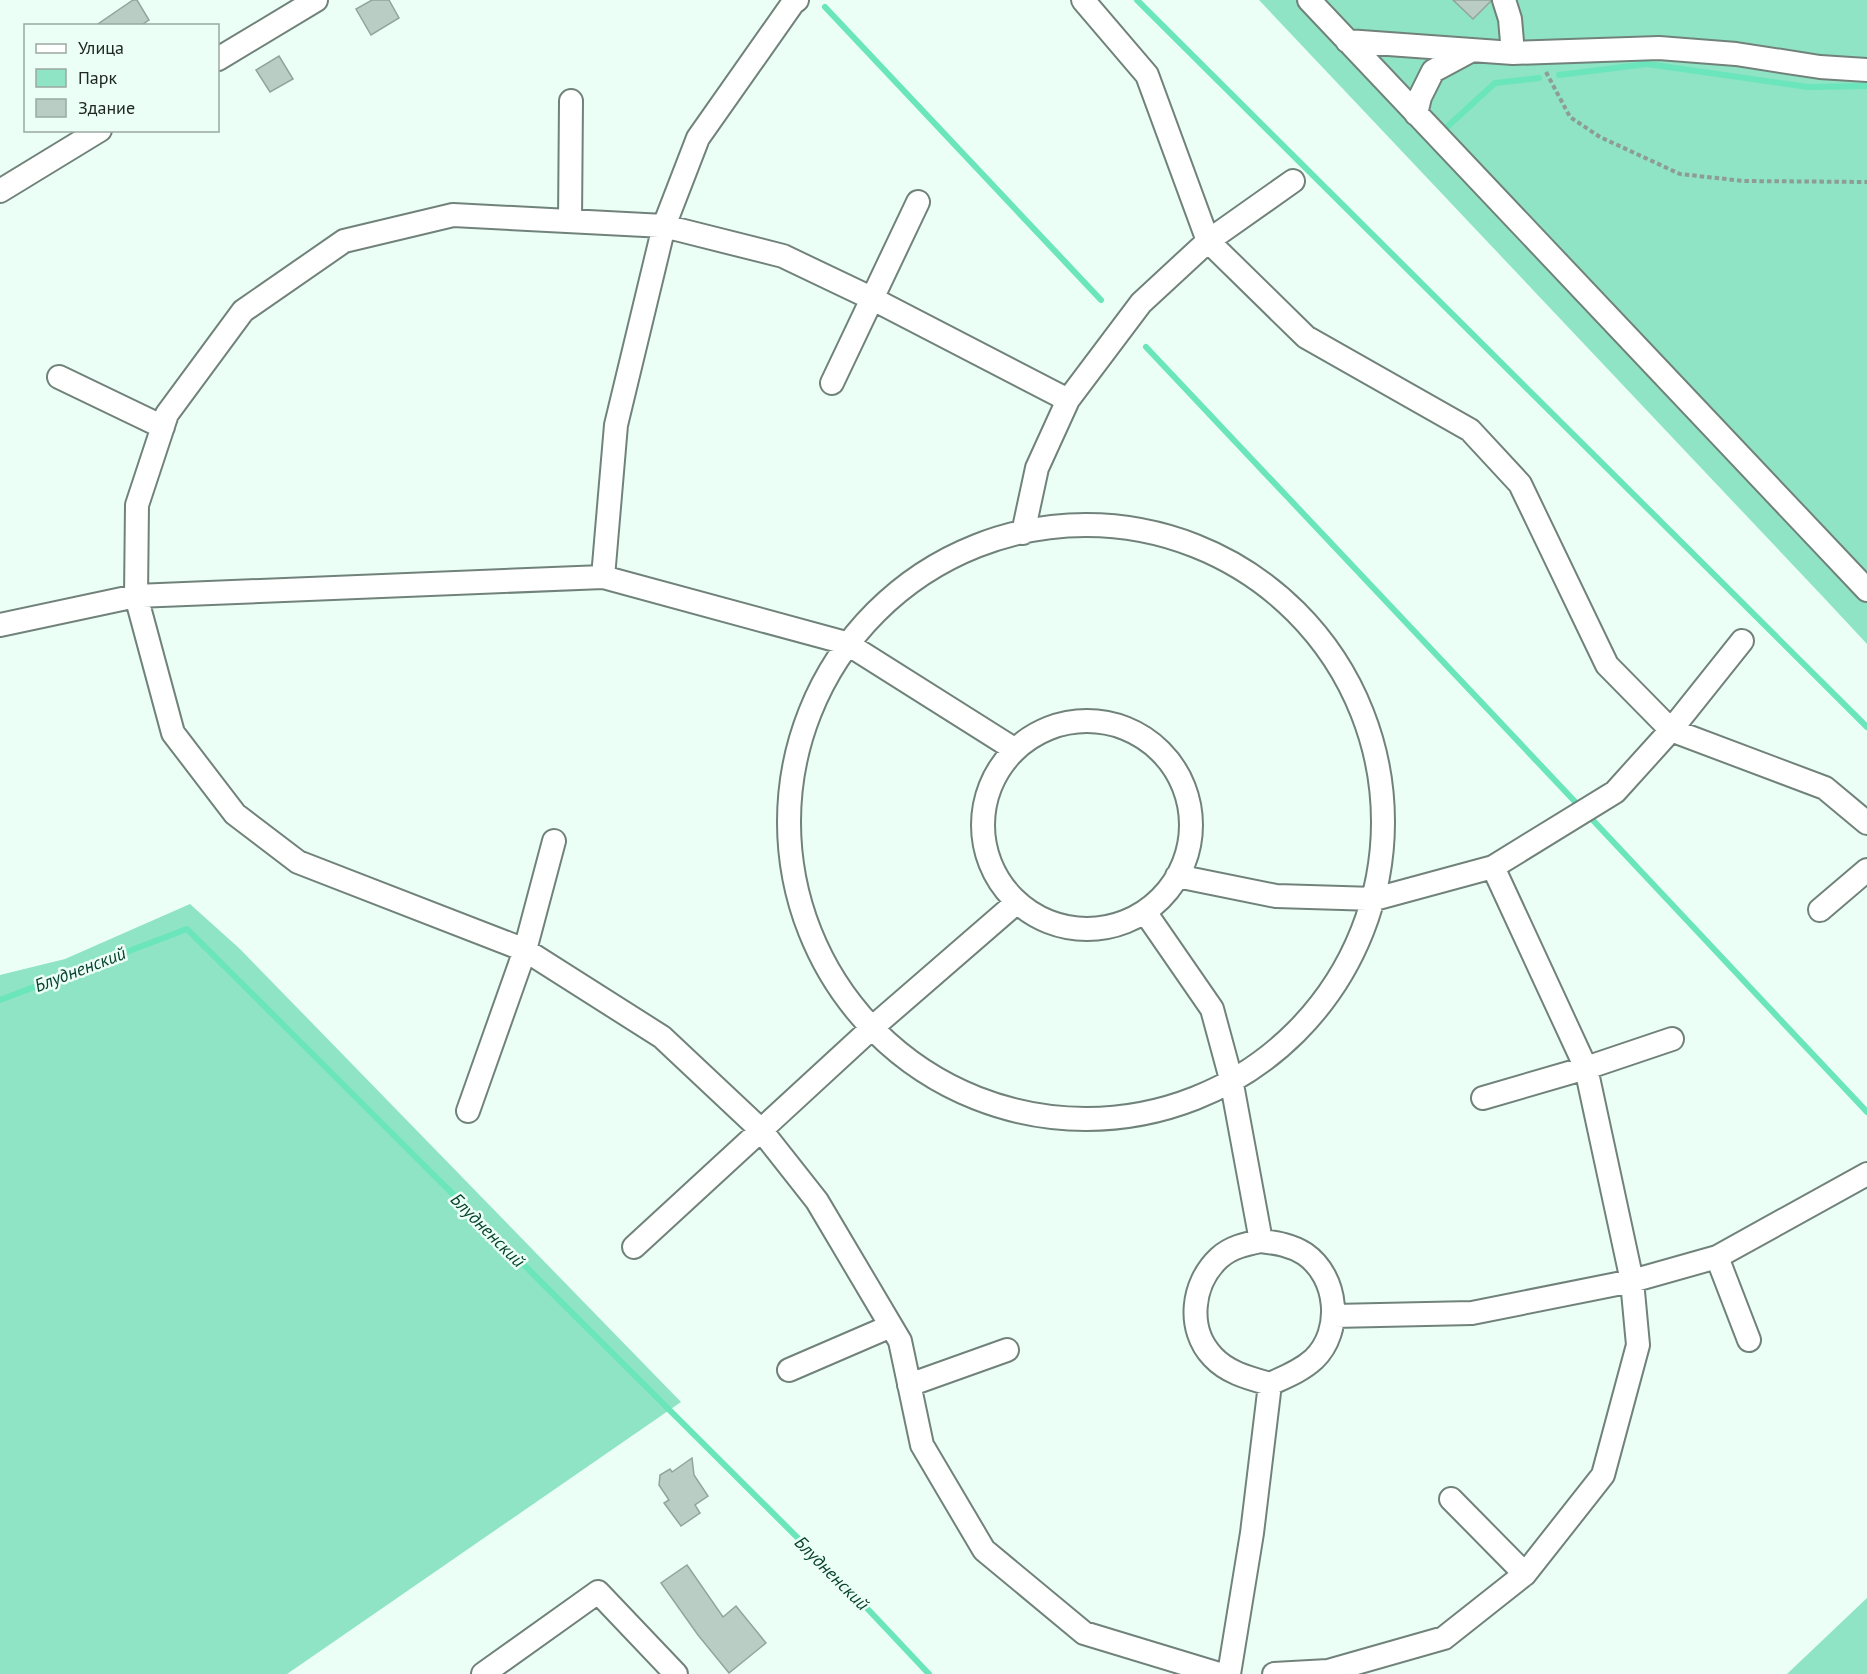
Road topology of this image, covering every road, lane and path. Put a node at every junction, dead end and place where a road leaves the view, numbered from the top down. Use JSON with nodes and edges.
{"nodes":[{"id":1,"x":316,"y":0,"type":"edge"},
{"id":2,"x":797,"y":0,"type":"edge"},
{"id":3,"x":1083,"y":0,"type":"edge"},
{"id":4,"x":1309,"y":0,"type":"edge"},
{"id":5,"x":1504,"y":0,"type":"edge"},
{"id":6,"x":1347,"y":40,"type":"junction"},
{"id":7,"x":1472,"y":50,"type":"junction"},
{"id":8,"x":1536,"y":52,"type":"junction"},
{"id":9,"x":1514,"y":53,"type":"junction"},
{"id":10,"x":219,"y":58,"type":"edge"},
{"id":11,"x":1867,"y":70,"type":"edge"},
{"id":12,"x":571,"y":101,"type":"dead end"},
{"id":13,"x":1416,"y":114,"type":"junction"},
{"id":14,"x":97,"y":132,"type":"edge"},
{"id":15,"x":1293,"y":181,"type":"dead end"},
{"id":16,"x":1867,"y":182,"type":"edge"},
{"id":17,"x":0,"y":191,"type":"edge"},
{"id":18,"x":918,"y":202,"type":"dead end"},
{"id":19,"x":570,"y":221,"type":"junction"},
{"id":20,"x":664,"y":226,"type":"junction"},
{"id":21,"x":1208,"y":241,"type":"junction"},
{"id":22,"x":871,"y":298,"type":"junction"},
{"id":23,"x":59,"y":377,"type":"dead end"},
{"id":24,"x":832,"y":383,"type":"dead end"},
{"id":25,"x":1068,"y":400,"type":"junction"},
{"id":26,"x":163,"y":427,"type":"junction"},
{"id":27,"x":1023,"y":533,"type":"junction"},
{"id":28,"x":603,"y":577,"type":"junction"},
{"id":29,"x":1867,"y":590,"type":"edge"},
{"id":30,"x":136,"y":596,"type":"junction"},
{"id":31,"x":0,"y":625,"type":"edge"},
{"id":32,"x":1742,"y":641,"type":"dead end"},
{"id":33,"x":846,"y":643,"type":"junction"},
{"id":34,"x":1671,"y":730,"type":"junction"},
{"id":35,"x":1014,"y":748,"type":"junction"},
{"id":36,"x":1867,"y":823,"type":"edge"},
{"id":37,"x":554,"y":840,"type":"dead end"},
{"id":38,"x":1493,"y":867,"type":"junction"},
{"id":39,"x":1867,"y":870,"type":"edge"},
{"id":40,"x":1177,"y":876,"type":"junction"},
{"id":41,"x":1375,"y":899,"type":"junction"},
{"id":42,"x":1016,"y":903,"type":"junction"},
{"id":43,"x":1820,"y":910,"type":"dead end"},
{"id":44,"x":1145,"y":912,"type":"junction"},
{"id":45,"x":525,"y":950,"type":"junction"},
{"id":46,"x":873,"y":1027,"type":"junction"},
{"id":47,"x":1671,"y":1039,"type":"dead end"},
{"id":48,"x":1586,"y":1068,"type":"junction"},
{"id":49,"x":1231,"y":1079,"type":"junction"},
{"id":50,"x":1483,"y":1098,"type":"dead end"},
{"id":51,"x":468,"y":1111,"type":"dead end"},
{"id":52,"x":761,"y":1130,"type":"junction"},
{"id":53,"x":1867,"y":1174,"type":"edge"},
{"id":54,"x":1261,"y":1241,"type":"junction"},
{"id":55,"x":634,"y":1247,"type":"dead end"},
{"id":56,"x":1717,"y":1257,"type":"junction"},
{"id":57,"x":1632,"y":1281,"type":"junction"},
{"id":58,"x":1334,"y":1316,"type":"junction"},
{"id":59,"x":891,"y":1326,"type":"junction"},
{"id":60,"x":1749,"y":1340,"type":"dead end"},
{"id":61,"x":1007,"y":1350,"type":"dead end"},
{"id":62,"x":789,"y":1370,"type":"dead end"},
{"id":63,"x":1270,"y":1384,"type":"junction"},
{"id":64,"x":909,"y":1385,"type":"junction"},
{"id":65,"x":1451,"y":1498,"type":"dead end"},
{"id":66,"x":1525,"y":1574,"type":"junction"},
{"id":67,"x":483,"y":1674,"type":"edge"},
{"id":68,"x":676,"y":1674,"type":"edge"},
{"id":69,"x":1219,"y":1674,"type":"edge"},
{"id":70,"x":1228,"y":1674,"type":"edge"},
{"id":71,"x":1274,"y":1674,"type":"edge"}],
"edges":[{"from":1,"to":10,"type":"street"},
{"from":2,"to":20,"type":"street"},
{"from":3,"to":21,"type":"street"},
{"from":4,"to":6,"type":"street"},
{"from":5,"to":9,"type":"street"},
{"from":6,"to":7,"type":"street"},
{"from":6,"to":13,"type":"street"},
{"from":7,"to":9,"type":"street"},
{"from":7,"to":13,"type":"street"},
{"from":8,"to":9,"type":"street"},
{"from":8,"to":11,"type":"street"},
{"from":8,"to":16,"type":"path"},
{"from":12,"to":19,"type":"street"},
{"from":13,"to":29,"type":"street"},
{"from":14,"to":17,"type":"street"},
{"from":15,"to":21,"type":"street"},
{"from":18,"to":22,"type":"street"},
{"from":19,"to":20,"type":"street"},
{"from":19,"to":26,"type":"street"},
{"from":20,"to":22,"type":"street"},
{"from":20,"to":28,"type":"street"},
{"from":21,"to":25,"type":"street"},
{"from":21,"to":34,"type":"street"},
{"from":22,"to":24,"type":"street"},
{"from":22,"to":25,"type":"street"},
{"from":23,"to":26,"type":"street"},
{"from":25,"to":27,"type":"street"},
{"from":26,"to":30,"type":"street"},
{"from":27,"to":33,"type":"street"},
{"from":27,"to":41,"type":"street"},
{"from":28,"to":30,"type":"street"},
{"from":28,"to":33,"type":"street"},
{"from":30,"to":31,"type":"street"},
{"from":30,"to":45,"type":"street"},
{"from":32,"to":34,"type":"street"},
{"from":33,"to":35,"type":"street"},
{"from":33,"to":46,"type":"street"},
{"from":34,"to":36,"type":"street"},
{"from":34,"to":38,"type":"street"},
{"from":35,"to":40,"type":"street"},
{"from":35,"to":42,"type":"street"},
{"from":37,"to":45,"type":"street"},
{"from":38,"to":41,"type":"street"},
{"from":38,"to":48,"type":"street"},
{"from":39,"to":43,"type":"street"},
{"from":40,"to":41,"type":"street"},
{"from":40,"to":44,"type":"street"},
{"from":41,"to":49,"type":"street"},
{"from":42,"to":44,"type":"street"},
{"from":42,"to":46,"type":"street"},
{"from":44,"to":49,"type":"street"},
{"from":45,"to":51,"type":"street"},
{"from":45,"to":52,"type":"street"},
{"from":46,"to":49,"type":"street"},
{"from":46,"to":52,"type":"street"},
{"from":47,"to":48,"type":"street"},
{"from":48,"to":50,"type":"street"},
{"from":48,"to":57,"type":"street"},
{"from":49,"to":54,"type":"street"},
{"from":52,"to":55,"type":"street"},
{"from":52,"to":59,"type":"street"},
{"from":53,"to":56,"type":"street"},
{"from":54,"to":58,"type":"street"},
{"from":54,"to":63,"type":"street"},
{"from":56,"to":57,"type":"street"},
{"from":56,"to":60,"type":"street"},
{"from":57,"to":58,"type":"street"},
{"from":57,"to":66,"type":"street"},
{"from":58,"to":63,"type":"street"},
{"from":59,"to":62,"type":"street"},
{"from":59,"to":64,"type":"street"},
{"from":61,"to":64,"type":"street"},
{"from":63,"to":70,"type":"street"},
{"from":64,"to":69,"type":"street"},
{"from":65,"to":66,"type":"street"},
{"from":66,"to":71,"type":"street"},
{"from":67,"to":68,"type":"street"}]}
